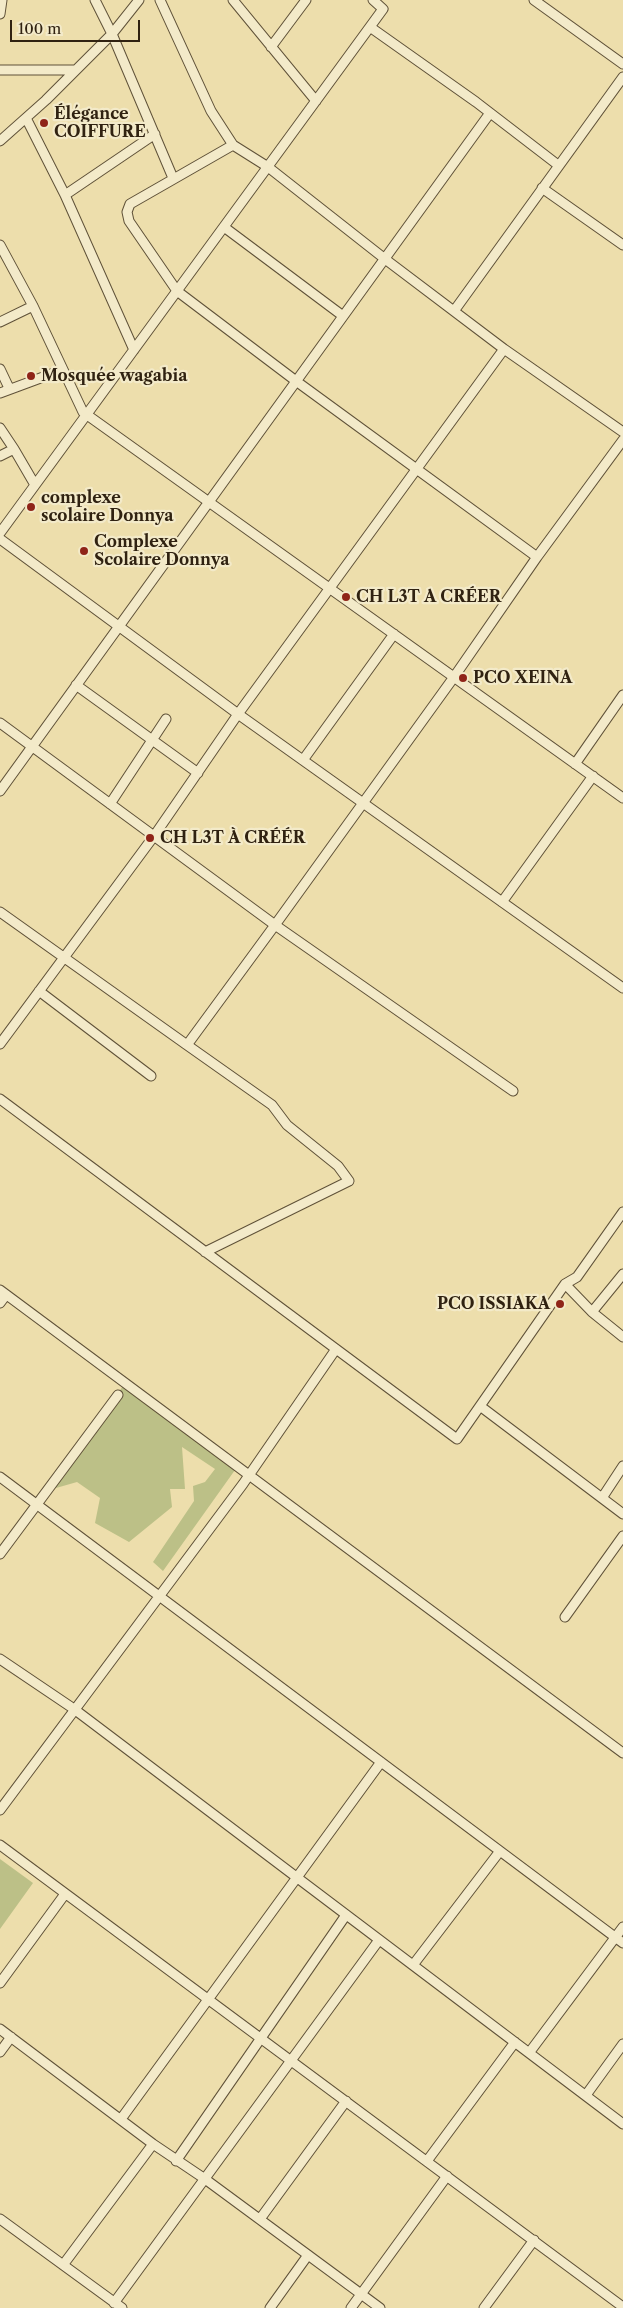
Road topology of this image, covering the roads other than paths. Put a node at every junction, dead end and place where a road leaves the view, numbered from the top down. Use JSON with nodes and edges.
{"nodes":[{"id":1,"x":2,"y":0,"type":"edge"},
{"id":2,"x":95,"y":0,"type":"edge"},
{"id":3,"x":139,"y":0,"type":"edge"},
{"id":4,"x":160,"y":0,"type":"edge"},
{"id":5,"x":233,"y":0,"type":"edge"},
{"id":6,"x":306,"y":0,"type":"edge"},
{"id":7,"x":373,"y":0,"type":"edge"},
{"id":8,"x":534,"y":0,"type":"edge"},
{"id":9,"x":0,"y":14,"type":"edge"},
{"id":10,"x":370,"y":27,"type":"junction"},
{"id":11,"x":112,"y":34,"type":"junction"},
{"id":12,"x":271,"y":47,"type":"junction"},
{"id":13,"x":623,"y":64,"type":"edge"},
{"id":14,"x":0,"y":70,"type":"edge"},
{"id":15,"x":76,"y":70,"type":"junction"},
{"id":16,"x":623,"y":77,"type":"edge"},
{"id":17,"x":316,"y":101,"type":"junction"},
{"id":18,"x":490,"y":113,"type":"junction"},
{"id":19,"x":26,"y":118,"type":"junction"},
{"id":20,"x":155,"y":134,"type":"junction"},
{"id":21,"x":0,"y":141,"type":"edge"},
{"id":22,"x":233,"y":145,"type":"junction"},
{"id":23,"x":558,"y":165,"type":"junction"},
{"id":24,"x":268,"y":166,"type":"junction"},
{"id":25,"x":173,"y":178,"type":"junction"},
{"id":26,"x":542,"y":188,"type":"junction"},
{"id":27,"x":65,"y":195,"type":"junction"},
{"id":28,"x":224,"y":227,"type":"junction"},
{"id":29,"x":0,"y":245,"type":"edge"},
{"id":30,"x":623,"y":245,"type":"edge"},
{"id":31,"x":385,"y":259,"type":"junction"},
{"id":32,"x":177,"y":291,"type":"junction"},
{"id":33,"x":32,"y":306,"type":"junction"},
{"id":34,"x":454,"y":311,"type":"junction"},
{"id":35,"x":343,"y":316,"type":"junction"},
{"id":36,"x":0,"y":322,"type":"edge"},
{"id":37,"x":504,"y":349,"type":"junction"},
{"id":38,"x":134,"y":350,"type":"junction"},
{"id":39,"x":0,"y":369,"type":"edge"},
{"id":40,"x":62,"y":370,"type":"junction"},
{"id":41,"x":296,"y":381,"type":"junction"},
{"id":42,"x":9,"y":388,"type":"junction"},
{"id":43,"x":0,"y":393,"type":"edge"},
{"id":44,"x":86,"y":415,"type":"junction"},
{"id":45,"x":0,"y":428,"type":"edge"},
{"id":46,"x":623,"y":432,"type":"edge"},
{"id":47,"x":623,"y":440,"type":"edge"},
{"id":48,"x":14,"y":449,"type":"junction"},
{"id":49,"x":0,"y":456,"type":"edge"},
{"id":50,"x":417,"y":469,"type":"junction"},
{"id":51,"x":35,"y":485,"type":"junction"},
{"id":52,"x":209,"y":502,"type":"junction"},
{"id":53,"x":0,"y":533,"type":"edge"},
{"id":54,"x":0,"y":539,"type":"edge"},
{"id":55,"x":537,"y":557,"type":"junction"},
{"id":56,"x":330,"y":589,"type":"junction"},
{"id":57,"x":119,"y":626,"type":"junction"},
{"id":58,"x":394,"y":634,"type":"junction"},
{"id":59,"x":454,"y":677,"type":"junction"},
{"id":60,"x":76,"y":685,"type":"junction"},
{"id":61,"x":623,"y":695,"type":"edge"},
{"id":62,"x":238,"y":714,"type":"junction"},
{"id":63,"x":166,"y":719,"type":"dead end"},
{"id":64,"x":0,"y":723,"type":"edge"},
{"id":65,"x":153,"y":741,"type":"junction"},
{"id":66,"x":32,"y":746,"type":"junction"},
{"id":67,"x":303,"y":760,"type":"junction"},
{"id":68,"x":576,"y":764,"type":"junction"},
{"id":69,"x":198,"y":773,"type":"junction"},
{"id":70,"x":594,"y":776,"type":"junction"},
{"id":71,"x":0,"y":790,"type":"edge"},
{"id":72,"x":623,"y":798,"type":"edge"},
{"id":73,"x":364,"y":803,"type":"junction"},
{"id":74,"x":110,"y":804,"type":"junction"},
{"id":75,"x":154,"y":836,"type":"junction"},
{"id":76,"x":502,"y":902,"type":"junction"},
{"id":77,"x":0,"y":912,"type":"edge"},
{"id":78,"x":275,"y":925,"type":"junction"},
{"id":79,"x":64,"y":958,"type":"junction"},
{"id":80,"x":623,"y":988,"type":"edge"},
{"id":81,"x":39,"y":992,"type":"junction"},
{"id":82,"x":0,"y":1044,"type":"edge"},
{"id":83,"x":187,"y":1045,"type":"junction"},
{"id":84,"x":151,"y":1076,"type":"dead end"},
{"id":85,"x":513,"y":1091,"type":"dead end"},
{"id":86,"x":0,"y":1099,"type":"edge"},
{"id":87,"x":623,"y":1212,"type":"edge"},
{"id":88,"x":206,"y":1252,"type":"junction"},
{"id":89,"x":623,"y":1274,"type":"edge"},
{"id":90,"x":564,"y":1284,"type":"junction"},
{"id":91,"x":3,"y":1292,"type":"edge"},
{"id":92,"x":0,"y":1303,"type":"edge"},
{"id":93,"x":592,"y":1312,"type":"junction"},
{"id":94,"x":623,"y":1337,"type":"edge"},
{"id":95,"x":336,"y":1349,"type":"junction"},
{"id":96,"x":118,"y":1395,"type":"dead end"},
{"id":97,"x":480,"y":1406,"type":"junction"},
{"id":98,"x":623,"y":1466,"type":"edge"},
{"id":99,"x":249,"y":1475,"type":"junction"},
{"id":100,"x":0,"y":1477,"type":"edge"},
{"id":101,"x":602,"y":1498,"type":"junction"},
{"id":102,"x":37,"y":1505,"type":"junction"},
{"id":103,"x":623,"y":1514,"type":"edge"},
{"id":104,"x":623,"y":1536,"type":"edge"},
{"id":105,"x":0,"y":1554,"type":"edge"},
{"id":106,"x":158,"y":1595,"type":"junction"},
{"id":107,"x":565,"y":1617,"type":"dead end"},
{"id":108,"x":0,"y":1659,"type":"edge"},
{"id":109,"x":74,"y":1709,"type":"junction"},
{"id":110,"x":623,"y":1753,"type":"edge"},
{"id":111,"x":381,"y":1762,"type":"junction"},
{"id":112,"x":0,"y":1810,"type":"edge"},
{"id":113,"x":0,"y":1845,"type":"edge"},
{"id":114,"x":500,"y":1851,"type":"junction"},
{"id":115,"x":297,"y":1878,"type":"junction"},
{"id":116,"x":65,"y":1894,"type":"junction"},
{"id":117,"x":346,"y":1915,"type":"junction"},
{"id":118,"x":623,"y":1927,"type":"edge"},
{"id":119,"x":379,"y":1940,"type":"junction"},
{"id":120,"x":619,"y":1940,"type":"edge"},
{"id":121,"x":413,"y":1965,"type":"junction"},
{"id":122,"x":0,"y":1983,"type":"edge"},
{"id":123,"x":208,"y":1999,"type":"junction"},
{"id":124,"x":0,"y":2029,"type":"edge"},
{"id":125,"x":11,"y":2037,"type":"junction"},
{"id":126,"x":261,"y":2038,"type":"junction"},
{"id":127,"x":515,"y":2042,"type":"junction"},
{"id":128,"x":623,"y":2044,"type":"edge"},
{"id":129,"x":0,"y":2052,"type":"edge"},
{"id":130,"x":529,"y":2053,"type":"junction"},
{"id":131,"x":291,"y":2060,"type":"junction"},
{"id":132,"x":586,"y":2096,"type":"junction"},
{"id":133,"x":346,"y":2101,"type":"junction"},
{"id":134,"x":121,"y":2119,"type":"junction"},
{"id":135,"x":623,"y":2124,"type":"edge"},
{"id":136,"x":153,"y":2144,"type":"junction"},
{"id":137,"x":176,"y":2161,"type":"junction"},
{"id":138,"x":426,"y":2161,"type":"junction"},
{"id":139,"x":447,"y":2176,"type":"junction"},
{"id":140,"x":204,"y":2179,"type":"junction"},
{"id":141,"x":0,"y":2218,"type":"edge"},
{"id":142,"x":260,"y":2219,"type":"junction"},
{"id":143,"x":534,"y":2240,"type":"junction"},
{"id":144,"x":308,"y":2255,"type":"junction"},
{"id":145,"x":63,"y":2265,"type":"junction"},
{"id":146,"x":361,"y":2294,"type":"junction"},
{"id":147,"x":118,"y":2305,"type":"edge"},
{"id":148,"x":619,"y":2306,"type":"edge"},
{"id":149,"x":270,"y":2308,"type":"edge"},
{"id":150,"x":351,"y":2308,"type":"edge"},
{"id":151,"x":380,"y":2308,"type":"edge"},
{"id":152,"x":484,"y":2308,"type":"edge"}],
"edges":[{"from":1,"to":9,"type":"street"},
{"from":2,"to":11,"type":"street"},
{"from":3,"to":11,"type":"street"},
{"from":4,"to":22,"type":"street"},
{"from":5,"to":12,"type":"street"},
{"from":6,"to":12,"type":"street"},
{"from":7,"to":10,"type":"street"},
{"from":8,"to":13,"type":"street"},
{"from":10,"to":17,"type":"street"},
{"from":10,"to":18,"type":"street"},
{"from":11,"to":15,"type":"street"},
{"from":11,"to":20,"type":"street"},
{"from":12,"to":17,"type":"street"},
{"from":14,"to":15,"type":"street"},
{"from":15,"to":19,"type":"street"},
{"from":16,"to":23,"type":"street"},
{"from":17,"to":24,"type":"street"},
{"from":18,"to":23,"type":"street"},
{"from":18,"to":31,"type":"street"},
{"from":19,"to":21,"type":"street"},
{"from":19,"to":27,"type":"street"},
{"from":20,"to":25,"type":"street"},
{"from":20,"to":27,"type":"street"},
{"from":22,"to":24,"type":"street"},
{"from":22,"to":25,"type":"street"},
{"from":23,"to":26,"type":"street"},
{"from":24,"to":28,"type":"street"},
{"from":24,"to":31,"type":"street"},
{"from":25,"to":32,"type":"street"},
{"from":26,"to":30,"type":"street"},
{"from":26,"to":34,"type":"street"},
{"from":27,"to":38,"type":"street"},
{"from":28,"to":32,"type":"street"},
{"from":28,"to":35,"type":"street"},
{"from":29,"to":33,"type":"street"},
{"from":31,"to":34,"type":"street"},
{"from":31,"to":35,"type":"street"},
{"from":32,"to":38,"type":"street"},
{"from":32,"to":41,"type":"street"},
{"from":33,"to":36,"type":"street"},
{"from":33,"to":40,"type":"street"},
{"from":34,"to":37,"type":"street"},
{"from":35,"to":41,"type":"street"},
{"from":37,"to":46,"type":"street"},
{"from":37,"to":50,"type":"street"},
{"from":38,"to":44,"type":"street"},
{"from":39,"to":42,"type":"street"},
{"from":40,"to":42,"type":"street"},
{"from":40,"to":44,"type":"street"},
{"from":41,"to":50,"type":"street"},
{"from":41,"to":52,"type":"street"},
{"from":42,"to":43,"type":"street"},
{"from":44,"to":51,"type":"street"},
{"from":44,"to":52,"type":"street"},
{"from":45,"to":48,"type":"street"},
{"from":47,"to":55,"type":"street"},
{"from":48,"to":49,"type":"street"},
{"from":48,"to":51,"type":"street"},
{"from":50,"to":55,"type":"street"},
{"from":50,"to":56,"type":"street"},
{"from":51,"to":53,"type":"street"},
{"from":52,"to":56,"type":"street"},
{"from":52,"to":57,"type":"street"},
{"from":54,"to":57,"type":"street"},
{"from":55,"to":59,"type":"street"},
{"from":56,"to":58,"type":"street"},
{"from":56,"to":62,"type":"street"},
{"from":57,"to":60,"type":"street"},
{"from":57,"to":62,"type":"street"},
{"from":58,"to":59,"type":"street"},
{"from":58,"to":67,"type":"street"},
{"from":59,"to":68,"type":"street"},
{"from":59,"to":73,"type":"street"},
{"from":60,"to":65,"type":"street"},
{"from":60,"to":66,"type":"street"},
{"from":61,"to":68,"type":"street"},
{"from":62,"to":67,"type":"street"},
{"from":62,"to":69,"type":"street"},
{"from":63,"to":65,"type":"street"},
{"from":64,"to":66,"type":"street"},
{"from":65,"to":69,"type":"street"},
{"from":65,"to":74,"type":"street"},
{"from":66,"to":71,"type":"street"},
{"from":66,"to":74,"type":"street"},
{"from":67,"to":73,"type":"street"},
{"from":68,"to":70,"type":"street"},
{"from":69,"to":75,"type":"street"},
{"from":70,"to":72,"type":"street"},
{"from":70,"to":76,"type":"street"},
{"from":73,"to":76,"type":"street"},
{"from":73,"to":78,"type":"street"},
{"from":74,"to":75,"type":"street"},
{"from":75,"to":78,"type":"street"},
{"from":75,"to":79,"type":"street"},
{"from":76,"to":80,"type":"street"},
{"from":77,"to":79,"type":"street"},
{"from":78,"to":83,"type":"street"},
{"from":78,"to":85,"type":"street"},
{"from":79,"to":81,"type":"street"},
{"from":79,"to":83,"type":"street"},
{"from":81,"to":82,"type":"street"},
{"from":81,"to":84,"type":"street"},
{"from":83,"to":88,"type":"street"},
{"from":86,"to":88,"type":"street"},
{"from":87,"to":90,"type":"street"},
{"from":88,"to":95,"type":"street"},
{"from":89,"to":93,"type":"street"},
{"from":90,"to":93,"type":"street"},
{"from":90,"to":97,"type":"street"},
{"from":91,"to":92,"type":"street"},
{"from":91,"to":99,"type":"street"},
{"from":93,"to":94,"type":"street"},
{"from":95,"to":97,"type":"street"},
{"from":95,"to":99,"type":"street"},
{"from":96,"to":102,"type":"street"},
{"from":97,"to":101,"type":"street"},
{"from":98,"to":101,"type":"street"},
{"from":99,"to":106,"type":"street"},
{"from":99,"to":110,"type":"street"},
{"from":100,"to":102,"type":"street"},
{"from":101,"to":103,"type":"street"},
{"from":102,"to":105,"type":"street"},
{"from":102,"to":106,"type":"street"},
{"from":104,"to":107,"type":"street"},
{"from":106,"to":109,"type":"street"},
{"from":106,"to":111,"type":"street"},
{"from":108,"to":109,"type":"street"},
{"from":109,"to":112,"type":"street"},
{"from":109,"to":115,"type":"street"},
{"from":111,"to":114,"type":"street"},
{"from":111,"to":115,"type":"street"},
{"from":113,"to":116,"type":"street"},
{"from":114,"to":120,"type":"street"},
{"from":114,"to":121,"type":"street"},
{"from":115,"to":117,"type":"street"},
{"from":115,"to":123,"type":"street"},
{"from":116,"to":122,"type":"street"},
{"from":116,"to":123,"type":"street"},
{"from":117,"to":119,"type":"street"},
{"from":117,"to":126,"type":"street"},
{"from":118,"to":120,"type":"street"},
{"from":119,"to":121,"type":"street"},
{"from":119,"to":131,"type":"street"},
{"from":120,"to":130,"type":"street"},
{"from":121,"to":127,"type":"street"},
{"from":123,"to":126,"type":"street"},
{"from":123,"to":134,"type":"street"},
{"from":124,"to":125,"type":"street"},
{"from":125,"to":129,"type":"street"},
{"from":125,"to":134,"type":"street"},
{"from":126,"to":131,"type":"street"},
{"from":126,"to":137,"type":"street"},
{"from":127,"to":130,"type":"street"},
{"from":127,"to":138,"type":"street"},
{"from":128,"to":132,"type":"street"},
{"from":130,"to":132,"type":"street"},
{"from":131,"to":133,"type":"street"},
{"from":131,"to":140,"type":"street"},
{"from":132,"to":135,"type":"street"},
{"from":133,"to":138,"type":"street"},
{"from":133,"to":142,"type":"street"},
{"from":134,"to":136,"type":"street"},
{"from":136,"to":137,"type":"street"},
{"from":136,"to":145,"type":"street"},
{"from":137,"to":140,"type":"street"},
{"from":138,"to":139,"type":"street"},
{"from":139,"to":143,"type":"street"},
{"from":139,"to":146,"type":"street"},
{"from":140,"to":142,"type":"street"},
{"from":140,"to":147,"type":"street"},
{"from":141,"to":145,"type":"street"},
{"from":142,"to":144,"type":"street"},
{"from":143,"to":148,"type":"street"},
{"from":143,"to":152,"type":"street"},
{"from":144,"to":146,"type":"street"},
{"from":144,"to":149,"type":"street"},
{"from":145,"to":147,"type":"street"},
{"from":146,"to":150,"type":"street"},
{"from":146,"to":151,"type":"street"}]}
